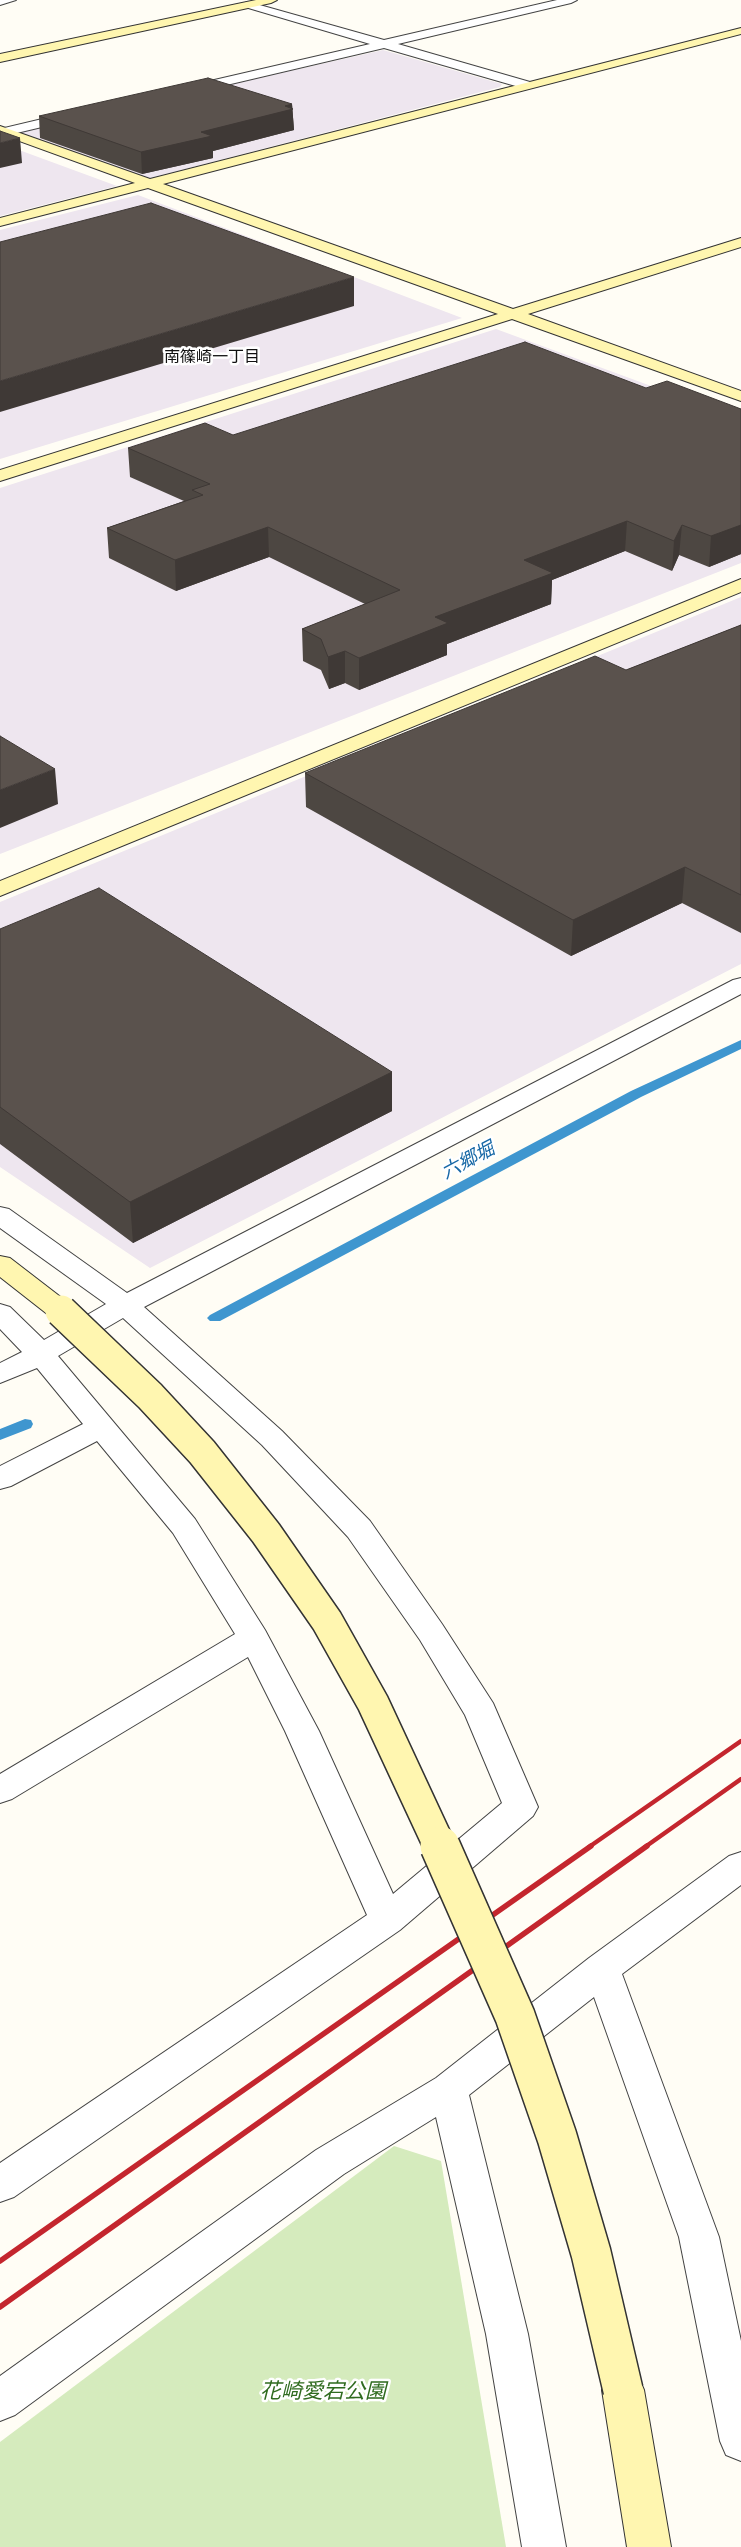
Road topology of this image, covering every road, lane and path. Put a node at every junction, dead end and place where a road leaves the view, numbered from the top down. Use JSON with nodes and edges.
{"nodes":[{"id":1,"x":10,"y":0,"type":"edge"},
{"id":2,"x":271,"y":0,"type":"edge"},
{"id":3,"x":571,"y":0,"type":"edge"},
{"id":4,"x":0,"y":2,"type":"edge"},
{"id":5,"x":249,"y":5,"type":"junction"},
{"id":6,"x":741,"y":31,"type":"edge"},
{"id":7,"x":384,"y":45,"type":"junction"},
{"id":8,"x":0,"y":58,"type":"edge"},
{"id":9,"x":526,"y":85,"type":"junction"},
{"id":10,"x":170,"y":94,"type":"edge"},
{"id":11,"x":92,"y":112,"type":"edge"},
{"id":12,"x":2,"y":131,"type":"edge"},
{"id":13,"x":149,"y":184,"type":"junction"},
{"id":14,"x":0,"y":222,"type":"edge"},
{"id":15,"x":741,"y":242,"type":"edge"},
{"id":16,"x":511,"y":314,"type":"junction"},
{"id":17,"x":741,"y":396,"type":"edge"},
{"id":18,"x":0,"y":476,"type":"edge"},
{"id":19,"x":741,"y":585,"type":"edge"},
{"id":20,"x":0,"y":889,"type":"edge"},
{"id":21,"x":741,"y":985,"type":"edge"},
{"id":22,"x":0,"y":1215,"type":"edge"},
{"id":23,"x":0,"y":1264,"type":"edge"},
{"id":24,"x":125,"y":1305,"type":"junction"},
{"id":25,"x":0,"y":1313,"type":"edge"},
{"id":26,"x":41,"y":1354,"type":"junction"},
{"id":27,"x":0,"y":1374,"type":"edge"},
{"id":28,"x":103,"y":1426,"type":"junction"},
{"id":29,"x":0,"y":1479,"type":"edge"},
{"id":30,"x":254,"y":1638,"type":"junction"},
{"id":31,"x":0,"y":1790,"type":"edge"},
{"id":32,"x":741,"y":1866,"type":"edge"},
{"id":33,"x":387,"y":1920,"type":"junction"},
{"id":34,"x":602,"y":1969,"type":"junction"},
{"id":35,"x":449,"y":2089,"type":"junction"},
{"id":36,"x":0,"y":2184,"type":"edge"},
{"id":37,"x":0,"y":2401,"type":"edge"},
{"id":38,"x":741,"y":2441,"type":"edge"},
{"id":39,"x":544,"y":2547,"type":"edge"},
{"id":40,"x":649,"y":2547,"type":"edge"}],
"edges":[{"from":1,"to":4,"type":"street"},
{"from":2,"to":5,"type":"street"},
{"from":3,"to":7,"type":"street"},
{"from":5,"to":7,"type":"street"},
{"from":5,"to":8,"type":"street"},
{"from":6,"to":9,"type":"street"},
{"from":7,"to":9,"type":"street"},
{"from":7,"to":10,"type":"street"},
{"from":9,"to":13,"type":"street"},
{"from":11,"to":12,"type":"street"},
{"from":12,"to":13,"type":"street"},
{"from":13,"to":14,"type":"street"},
{"from":13,"to":16,"type":"street"},
{"from":15,"to":16,"type":"street"},
{"from":16,"to":17,"type":"street"},
{"from":16,"to":18,"type":"street"},
{"from":19,"to":20,"type":"street"},
{"from":21,"to":24,"type":"street"},
{"from":22,"to":24,"type":"street"},
{"from":23,"to":40,"type":"street","bridge":true},
{"from":24,"to":26,"type":"street"},
{"from":24,"to":33,"type":"street"},
{"from":25,"to":26,"type":"street"},
{"from":26,"to":27,"type":"street"},
{"from":26,"to":28,"type":"street"},
{"from":28,"to":29,"type":"street"},
{"from":28,"to":30,"type":"street"},
{"from":30,"to":31,"type":"street"},
{"from":30,"to":33,"type":"street"},
{"from":32,"to":34,"type":"street"},
{"from":33,"to":36,"type":"street"},
{"from":34,"to":35,"type":"street"},
{"from":34,"to":38,"type":"street"},
{"from":35,"to":37,"type":"street"},
{"from":35,"to":39,"type":"street"}]}
